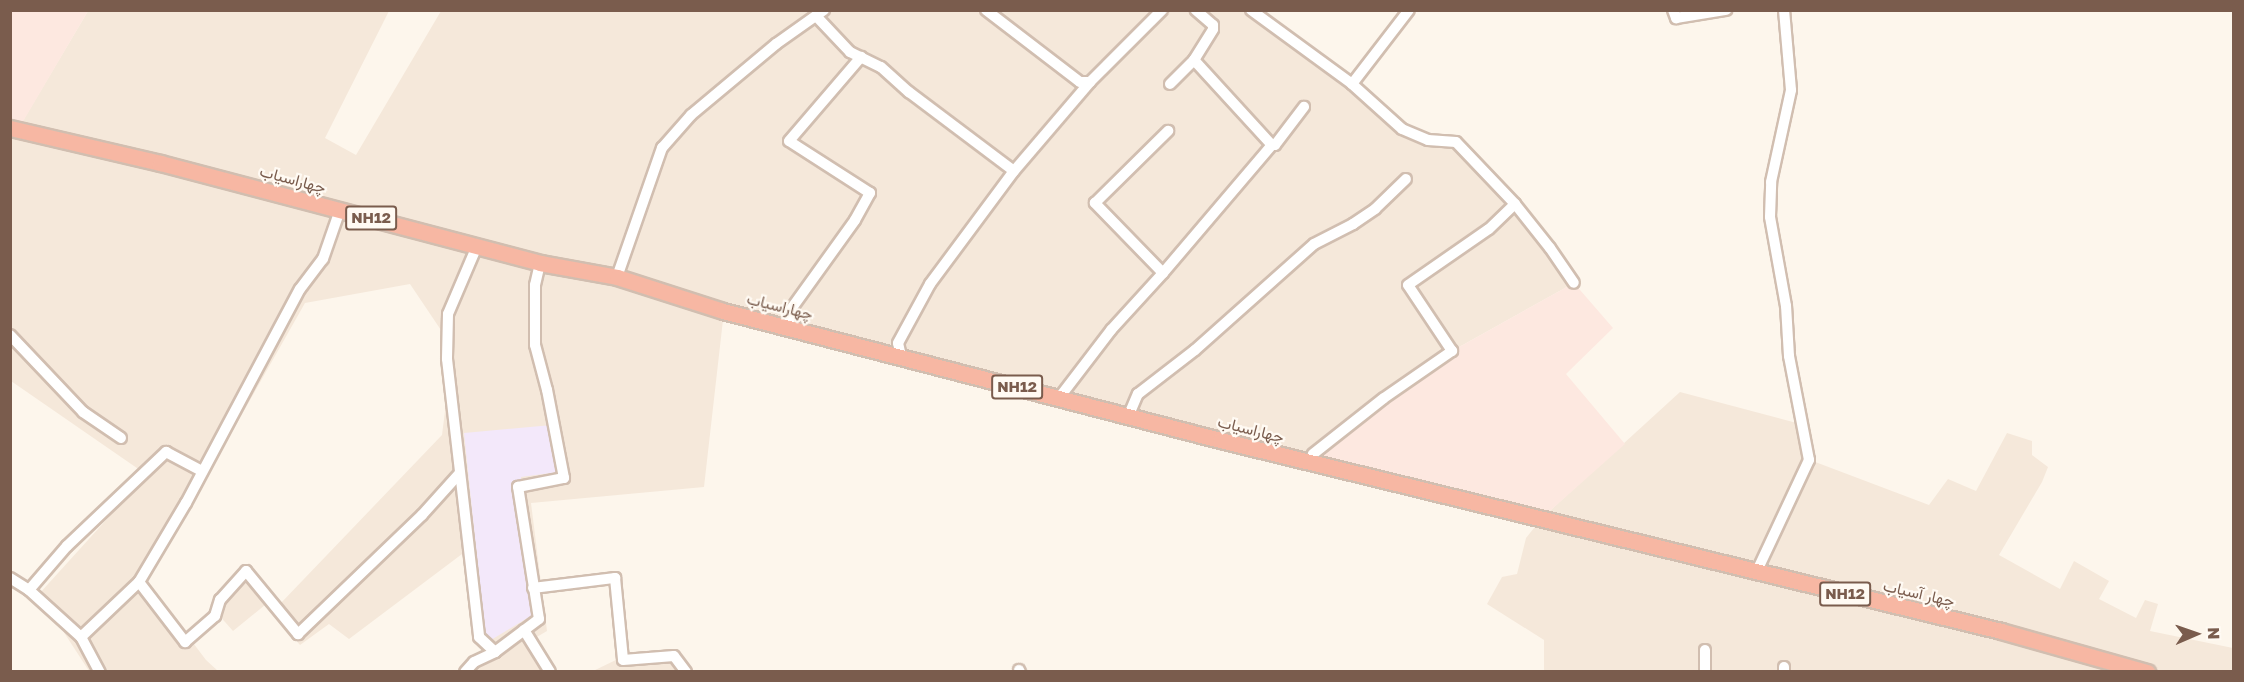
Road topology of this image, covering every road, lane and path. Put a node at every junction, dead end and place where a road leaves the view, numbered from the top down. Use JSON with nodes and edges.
{"nodes":[{"id":1,"x":986,"y":10,"type":"edge"},
{"id":2,"x":1162,"y":10,"type":"edge"},
{"id":3,"x":1196,"y":10,"type":"edge"},
{"id":4,"x":1251,"y":10,"type":"edge"},
{"id":5,"x":1409,"y":10,"type":"edge"},
{"id":6,"x":1673,"y":10,"type":"edge"},
{"id":7,"x":1726,"y":10,"type":"edge"},
{"id":8,"x":1784,"y":10,"type":"edge"},
{"id":9,"x":820,"y":14,"type":"edge"},
{"id":10,"x":861,"y":57,"type":"junction"},
{"id":11,"x":1194,"y":60,"type":"junction"},
{"id":12,"x":1090,"y":82,"type":"junction"},
{"id":13,"x":1170,"y":84,"type":"dead end"},
{"id":14,"x":1352,"y":84,"type":"junction"},
{"id":15,"x":1304,"y":107,"type":"dead end"},
{"id":16,"x":10,"y":128,"type":"edge"},
{"id":17,"x":1168,"y":131,"type":"dead end"},
{"id":18,"x":1272,"y":145,"type":"junction"},
{"id":19,"x":1014,"y":171,"type":"junction"},
{"id":20,"x":1406,"y":179,"type":"dead end"},
{"id":21,"x":1515,"y":204,"type":"junction"},
{"id":22,"x":340,"y":210,"type":"junction"},
{"id":23,"x":477,"y":246,"type":"junction"},
{"id":24,"x":540,"y":263,"type":"junction"},
{"id":25,"x":1163,"y":273,"type":"junction"},
{"id":26,"x":616,"y":278,"type":"junction"},
{"id":27,"x":1574,"y":283,"type":"dead end"},
{"id":28,"x":790,"y":326,"type":"junction"},
{"id":29,"x":11,"y":337,"type":"edge"},
{"id":30,"x":901,"y":356,"type":"junction"},
{"id":31,"x":1059,"y":398,"type":"junction"},
{"id":32,"x":1128,"y":417,"type":"junction"},
{"id":33,"x":121,"y":438,"type":"dead end"},
{"id":34,"x":1310,"y":463,"type":"junction"},
{"id":35,"x":201,"y":471,"type":"junction"},
{"id":36,"x":459,"y":474,"type":"junction"},
{"id":37,"x":1542,"y":518,"type":"joint"},
{"id":38,"x":1756,"y":573,"type":"junction"},
{"id":39,"x":10,"y":578,"type":"edge"},
{"id":40,"x":139,"y":582,"type":"junction"},
{"id":41,"x":532,"y":588,"type":"junction"},
{"id":42,"x":29,"y":590,"type":"junction"},
{"id":43,"x":524,"y":630,"type":"junction"},
{"id":44,"x":81,"y":637,"type":"junction"},
{"id":45,"x":1705,"y":650,"type":"dead end"},
{"id":46,"x":495,"y":651,"type":"junction"},
{"id":47,"x":100,"y":672,"type":"edge"},
{"id":48,"x":465,"y":672,"type":"edge"},
{"id":49,"x":550,"y":672,"type":"edge"},
{"id":50,"x":686,"y":672,"type":"edge"},
{"id":51,"x":1705,"y":672,"type":"edge"},
{"id":52,"x":2146,"y":672,"type":"edge"}],
"edges":[{"from":1,"to":12,"type":"street"},
{"from":2,"to":12,"type":"street"},
{"from":3,"to":11,"type":"street"},
{"from":4,"to":14,"type":"street"},
{"from":5,"to":14,"type":"street"},
{"from":6,"to":7,"type":"street"},
{"from":8,"to":38,"type":"street"},
{"from":9,"to":10,"type":"street"},
{"from":9,"to":26,"type":"street"},
{"from":10,"to":19,"type":"street"},
{"from":10,"to":28,"type":"street"},
{"from":11,"to":13,"type":"street"},
{"from":11,"to":18,"type":"street"},
{"from":12,"to":19,"type":"street"},
{"from":14,"to":21,"type":"street"},
{"from":15,"to":18,"type":"street"},
{"from":16,"to":22,"type":"highway","name":"چهاراسیاب","number":"NH12"},
{"from":17,"to":25,"type":"street"},
{"from":18,"to":25,"type":"street"},
{"from":19,"to":30,"type":"street"},
{"from":20,"to":32,"type":"street"},
{"from":21,"to":27,"type":"street"},
{"from":21,"to":34,"type":"street"},
{"from":22,"to":23,"type":"highway","name":"چهاراسیاب","number":"NH12"},
{"from":22,"to":35,"type":"street"},
{"from":23,"to":24,"type":"highway","name":"چهاراسیاب","number":"NH12"},
{"from":23,"to":36,"type":"street"},
{"from":24,"to":26,"type":"highway","name":"چهاراسیاب","number":"NH12"},
{"from":24,"to":41,"type":"street"},
{"from":25,"to":31,"type":"street"},
{"from":26,"to":28,"type":"highway","name":"چهاراسیاب","number":"NH12"},
{"from":28,"to":30,"type":"highway","name":"چهاراسیاب","number":"NH12"},
{"from":29,"to":33,"type":"street"},
{"from":30,"to":31,"type":"highway","name":"چهاراسیاب","number":"NH12"},
{"from":31,"to":32,"type":"highway","name":"چهاراسیاب","number":"NH12"},
{"from":32,"to":34,"type":"highway","name":"چهاراسیاب","number":"NH12"},
{"from":34,"to":37,"type":"highway","name":"چهاراسیاب","number":"NH12"},
{"from":35,"to":40,"type":"street"},
{"from":35,"to":42,"type":"street"},
{"from":36,"to":40,"type":"street"},
{"from":36,"to":46,"type":"street"},
{"from":37,"to":38,"type":"highway","name":"چهار آسیاب","number":"NH12"},
{"from":38,"to":52,"type":"highway","name":"چهار آسیاب","number":"NH12"},
{"from":39,"to":42,"type":"street"},
{"from":40,"to":44,"type":"street"},
{"from":41,"to":43,"type":"street"},
{"from":41,"to":50,"type":"street"},
{"from":42,"to":44,"type":"street"},
{"from":43,"to":46,"type":"street"},
{"from":43,"to":49,"type":"street"},
{"from":44,"to":47,"type":"street"},
{"from":45,"to":51,"type":"street"},
{"from":46,"to":48,"type":"street"}]}
